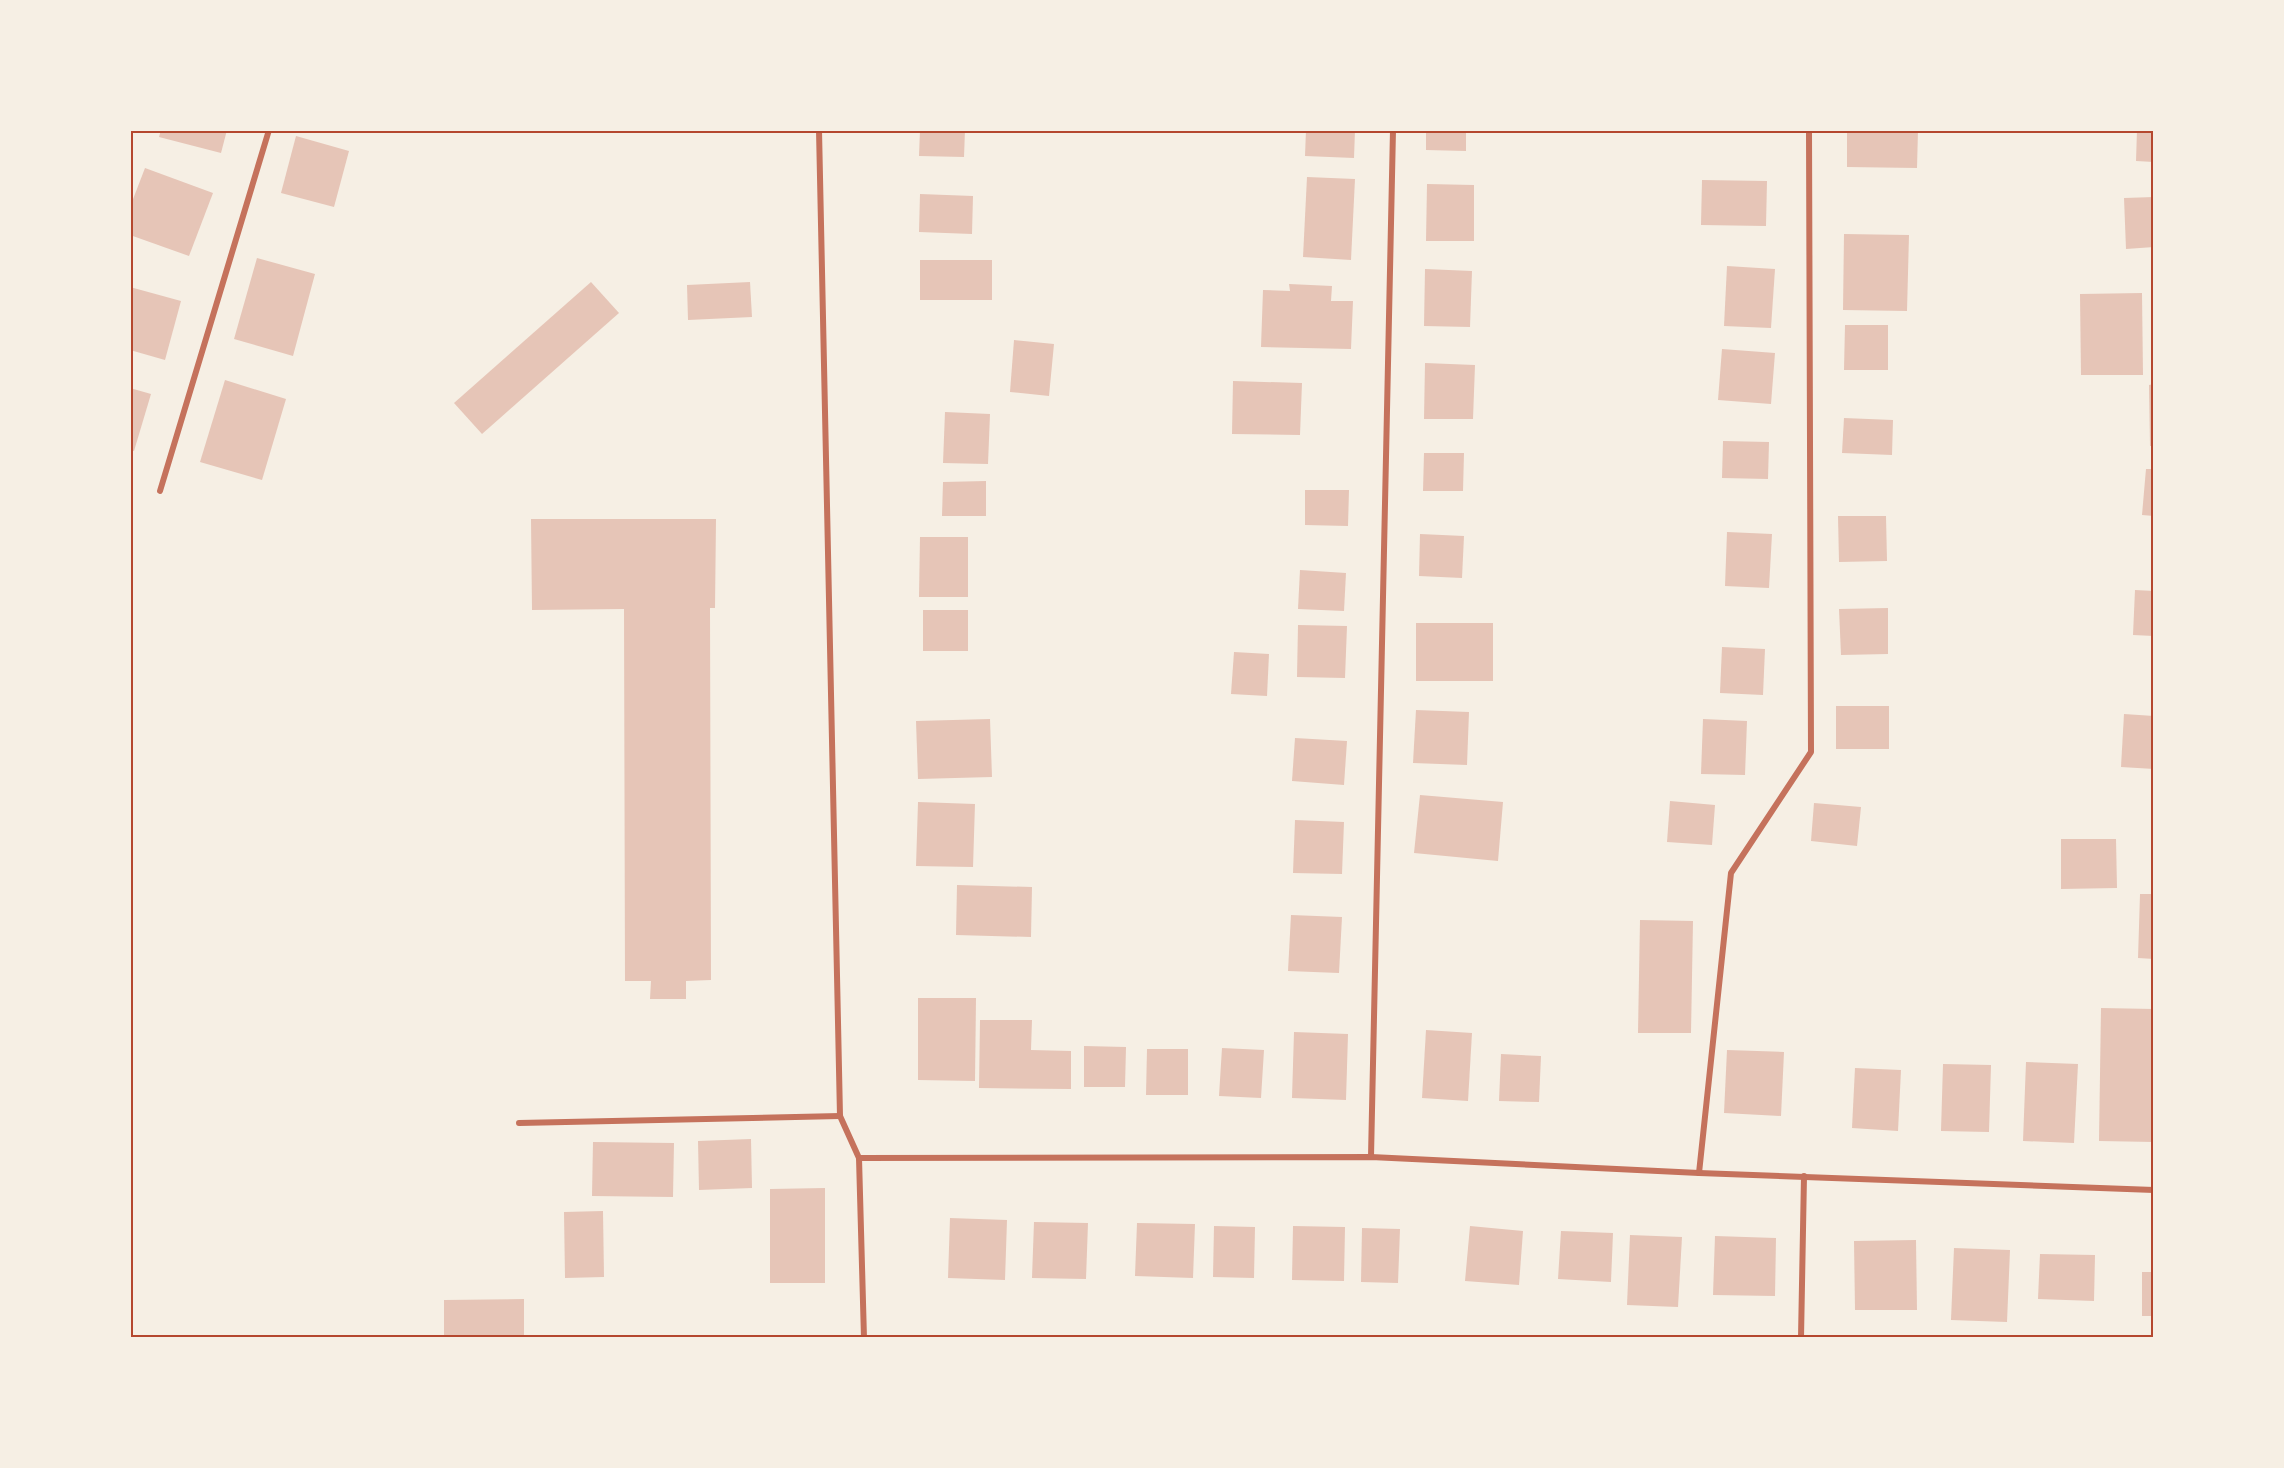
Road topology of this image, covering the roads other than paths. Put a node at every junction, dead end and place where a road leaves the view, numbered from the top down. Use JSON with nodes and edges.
{"nodes":[{"id":1,"x":270,"y":130,"type":"edge"},
{"id":2,"x":819,"y":130,"type":"edge"},
{"id":3,"x":1393,"y":130,"type":"edge"},
{"id":4,"x":1809,"y":130,"type":"edge"},
{"id":5,"x":160,"y":491,"type":"dead end"},
{"id":6,"x":840,"y":1116,"type":"junction"},
{"id":7,"x":519,"y":1123,"type":"dead end"},
{"id":8,"x":1371,"y":1157,"type":"junction"},
{"id":9,"x":859,"y":1158,"type":"junction"},
{"id":10,"x":1699,"y":1173,"type":"junction"},
{"id":11,"x":1804,"y":1176,"type":"junction"},
{"id":12,"x":2154,"y":1190,"type":"edge"},
{"id":13,"x":864,"y":1338,"type":"edge"},
{"id":14,"x":1801,"y":1338,"type":"edge"}],
"edges":[{"from":1,"to":5,"type":"street"},
{"from":2,"to":6,"type":"street"},
{"from":3,"to":8,"type":"street"},
{"from":4,"to":10,"type":"street"},
{"from":6,"to":7,"type":"street"},
{"from":6,"to":9,"type":"street"},
{"from":8,"to":9,"type":"street"},
{"from":8,"to":10,"type":"street"},
{"from":9,"to":13,"type":"street"},
{"from":10,"to":11,"type":"street"},
{"from":11,"to":12,"type":"street"},
{"from":11,"to":14,"type":"street"}]}
